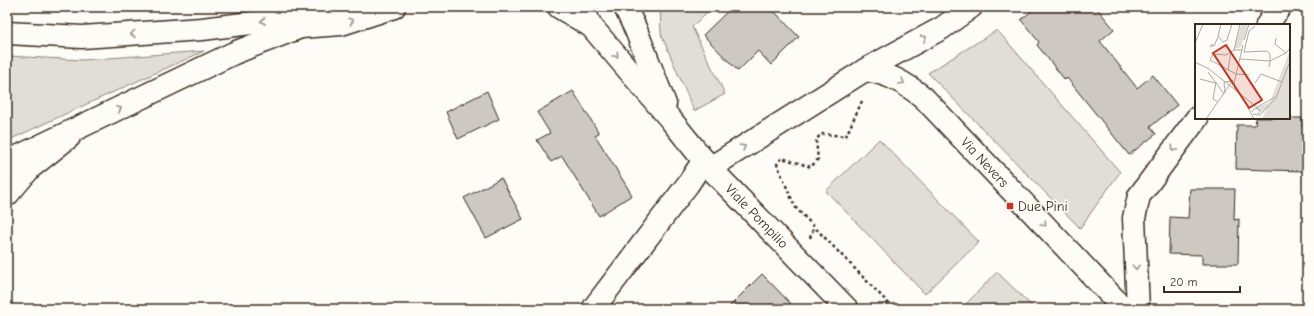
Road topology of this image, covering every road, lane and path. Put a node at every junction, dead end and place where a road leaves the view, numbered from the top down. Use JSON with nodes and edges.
{"nodes":[{"id":1,"x":343,"y":7,"type":"edge"},
{"id":2,"x":394,"y":7,"type":"edge"},
{"id":3,"x":559,"y":7,"type":"edge"},
{"id":4,"x":625,"y":7,"type":"edge"},
{"id":5,"x":638,"y":7,"type":"edge"},
{"id":6,"x":971,"y":7,"type":"edge"},
{"id":7,"x":1280,"y":7,"type":"edge"},
{"id":8,"x":586,"y":16,"type":"edge"},
{"id":9,"x":1267,"y":24,"type":"edge"},
{"id":10,"x":298,"y":28,"type":"junction"},
{"id":11,"x":636,"y":30,"type":"junction"},
{"id":12,"x":7,"y":33,"type":"edge"},
{"id":13,"x":870,"y":70,"type":"junction"},
{"id":14,"x":1196,"y":119,"type":"edge"},
{"id":15,"x":671,"y":120,"type":"junction"},
{"id":16,"x":84,"y":126,"type":"junction"},
{"id":17,"x":7,"y":162,"type":"edge"},
{"id":18,"x":707,"y":164,"type":"junction"},
{"id":19,"x":7,"y":195,"type":"edge"},
{"id":20,"x":593,"y":309,"type":"edge"},
{"id":21,"x":847,"y":309,"type":"edge"},
{"id":22,"x":894,"y":309,"type":"edge"},
{"id":23,"x":1124,"y":309,"type":"edge"},
{"id":24,"x":1138,"y":309,"type":"edge"}],
"edges":[{"from":1,"to":10,"type":"street"},
{"from":1,"to":12,"type":"street","one_way":true},
{"from":10,"to":2,"type":"street","one_way":true},
{"from":3,"to":8,"type":"street","name":"Viale Pompilio"},
{"from":4,"to":11,"type":"street","name":"Viale Pompilio"},
{"from":5,"to":11,"type":"street","name":"Viale Pompilio"},
{"from":13,"to":6,"type":"street","one_way":true},
{"from":7,"to":9,"type":"street"},
{"from":8,"to":15,"type":"street","name":"Viale Pompilio","one_way":true},
{"from":16,"to":10,"type":"street","one_way":true},
{"from":11,"to":15,"type":"street","name":"Viale Pompilio"},
{"from":18,"to":13,"type":"street","one_way":true},
{"from":13,"to":22,"type":"path"},
{"from":13,"to":23,"type":"street","name":"Via Nevers","one_way":true},
{"from":14,"to":24,"type":"street","one_way":true},
{"from":15,"to":18,"type":"street","name":"Viale Pompilio"},
{"from":16,"to":17,"type":"street"},
{"from":16,"to":19,"type":"street"},
{"from":18,"to":20,"type":"street"},
{"from":18,"to":21,"type":"street","name":"Viale Pompilio"}]}
